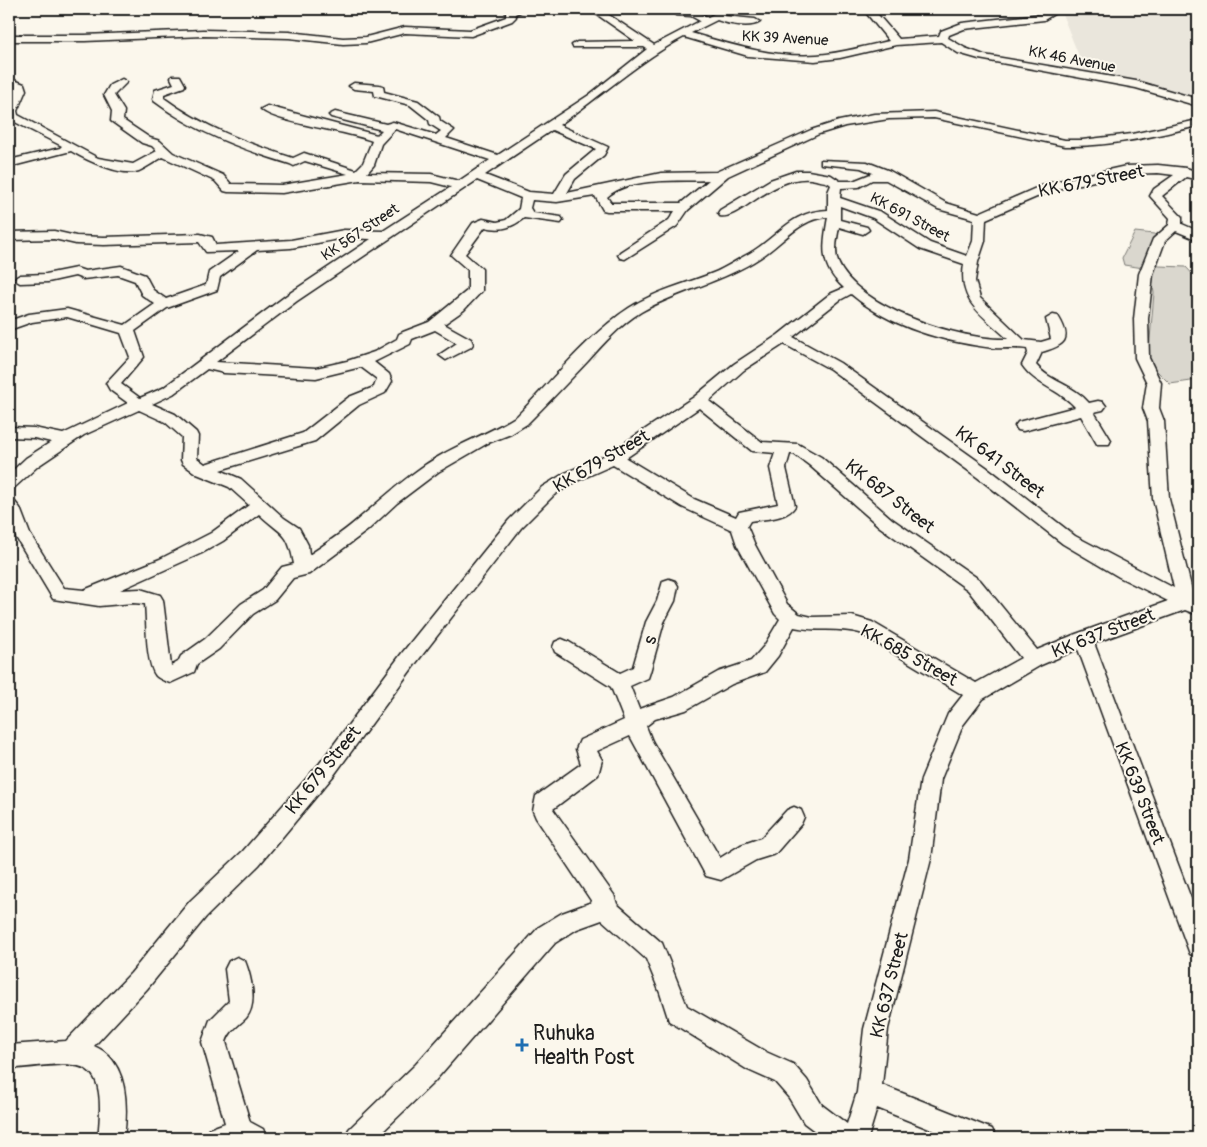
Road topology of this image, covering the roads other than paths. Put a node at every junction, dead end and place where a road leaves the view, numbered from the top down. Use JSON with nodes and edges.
{"nodes":[{"id":1,"x":522,"y":9,"type":"edge"},
{"id":2,"x":594,"y":9,"type":"edge"},
{"id":3,"x":674,"y":9,"type":"edge"},
{"id":4,"x":730,"y":9,"type":"edge"},
{"id":5,"x":868,"y":9,"type":"edge"},
{"id":6,"x":1057,"y":9,"type":"edge"},
{"id":7,"x":1192,"y":9,"type":"edge"},
{"id":8,"x":1198,"y":10,"type":"edge"},
{"id":9,"x":713,"y":19,"type":"junction"},
{"id":10,"x":755,"y":22,"type":"dead end"},
{"id":11,"x":26,"y":26,"type":"dead end"},
{"id":12,"x":625,"y":28,"type":"junction"},
{"id":13,"x":683,"y":34,"type":"junction"},
{"id":14,"x":12,"y":38,"type":"edge"},
{"id":15,"x":943,"y":39,"type":"junction"},
{"id":16,"x":896,"y":42,"type":"junction"},
{"id":17,"x":615,"y":43,"type":"junction"},
{"id":18,"x":577,"y":46,"type":"dead end"},
{"id":19,"x":650,"y":46,"type":"junction"},
{"id":20,"x":9,"y":50,"type":"edge"},
{"id":21,"x":176,"y":78,"type":"dead end"},
{"id":22,"x":9,"y":81,"type":"edge"},
{"id":23,"x":122,"y":82,"type":"dead end"},
{"id":24,"x":354,"y":86,"type":"dead end"},
{"id":25,"x":1198,"y":104,"type":"edge"},
{"id":26,"x":267,"y":109,"type":"dead end"},
{"id":27,"x":335,"y":115,"type":"dead end"},
{"id":28,"x":1198,"y":123,"type":"edge"},
{"id":29,"x":393,"y":124,"type":"junction"},
{"id":30,"x":550,"y":125,"type":"junction"},
{"id":31,"x":438,"y":139,"type":"junction"},
{"id":32,"x":380,"y":140,"type":"junction"},
{"id":33,"x":68,"y":145,"type":"junction"},
{"id":34,"x":164,"y":152,"type":"junction"},
{"id":35,"x":500,"y":160,"type":"junction"},
{"id":36,"x":826,"y":162,"type":"dead end"},
{"id":37,"x":9,"y":163,"type":"edge"},
{"id":38,"x":723,"y":174,"type":"junction"},
{"id":39,"x":1192,"y":174,"type":"edge"},
{"id":40,"x":360,"y":176,"type":"junction"},
{"id":41,"x":478,"y":176,"type":"junction"},
{"id":42,"x":888,"y":176,"type":"junction"},
{"id":43,"x":837,"y":184,"type":"junction"},
{"id":44,"x":459,"y":185,"type":"junction"},
{"id":45,"x":610,"y":188,"type":"junction"},
{"id":46,"x":522,"y":194,"type":"junction"},
{"id":47,"x":559,"y":197,"type":"junction"},
{"id":48,"x":684,"y":207,"type":"junction"},
{"id":49,"x":525,"y":210,"type":"junction"},
{"id":50,"x":834,"y":212,"type":"junction"},
{"id":51,"x":724,"y":213,"type":"dead end"},
{"id":52,"x":980,"y":217,"type":"junction"},
{"id":53,"x":557,"y":220,"type":"dead end"},
{"id":54,"x":1175,"y":226,"type":"junction"},
{"id":55,"x":864,"y":230,"type":"dead end"},
{"id":56,"x":385,"y":235,"type":"junction"},
{"id":57,"x":9,"y":236,"type":"edge"},
{"id":58,"x":1198,"y":236,"type":"edge"},
{"id":59,"x":253,"y":247,"type":"junction"},
{"id":60,"x":625,"y":255,"type":"dead end"},
{"id":61,"x":971,"y":262,"type":"junction"},
{"id":62,"x":20,"y":279,"type":"dead end"},
{"id":63,"x":852,"y":289,"type":"junction"},
{"id":64,"x":165,"y":304,"type":"junction"},
{"id":65,"x":1054,"y":319,"type":"dead end"},
{"id":66,"x":9,"y":326,"type":"edge"},
{"id":67,"x":437,"y":326,"type":"junction"},
{"id":68,"x":127,"y":330,"type":"junction"},
{"id":69,"x":782,"y":338,"type":"junction"},
{"id":70,"x":1014,"y":343,"type":"junction"},
{"id":71,"x":1034,"y":346,"type":"junction"},
{"id":72,"x":446,"y":356,"type":"dead end"},
{"id":73,"x":363,"y":361,"type":"junction"},
{"id":74,"x":205,"y":364,"type":"junction"},
{"id":75,"x":699,"y":401,"type":"junction"},
{"id":76,"x":140,"y":404,"type":"junction"},
{"id":77,"x":1092,"y":408,"type":"junction"},
{"id":78,"x":1023,"y":426,"type":"dead end"},
{"id":79,"x":9,"y":432,"type":"edge"},
{"id":80,"x":66,"y":440,"type":"junction"},
{"id":81,"x":1103,"y":440,"type":"dead end"},
{"id":82,"x":784,"y":448,"type":"junction"},
{"id":83,"x":614,"y":458,"type":"junction"},
{"id":84,"x":203,"y":470,"type":"junction"},
{"id":85,"x":9,"y":483,"type":"edge"},
{"id":86,"x":9,"y":506,"type":"edge"},
{"id":87,"x":260,"y":506,"type":"junction"},
{"id":88,"x":739,"y":526,"type":"junction"},
{"id":89,"x":303,"y":568,"type":"junction"},
{"id":90,"x":669,"y":586,"type":"dead end"},
{"id":91,"x":83,"y":597,"type":"junction"},
{"id":92,"x":1192,"y":605,"type":"edge"},
{"id":93,"x":791,"y":617,"type":"junction"},
{"id":94,"x":1083,"y":639,"type":"junction"},
{"id":95,"x":562,"y":647,"type":"dead end"},
{"id":96,"x":1034,"y":660,"type":"junction"},
{"id":97,"x":619,"y":682,"type":"junction"},
{"id":98,"x":976,"y":693,"type":"junction"},
{"id":99,"x":634,"y":725,"type":"junction"},
{"id":100,"x":794,"y":817,"type":"dead end"},
{"id":101,"x":605,"y":908,"type":"junction"},
{"id":102,"x":1198,"y":946,"type":"edge"},
{"id":103,"x":237,"y":969,"type":"dead end"},
{"id":104,"x":71,"y":1054,"type":"junction"},
{"id":105,"x":9,"y":1056,"type":"edge"},
{"id":106,"x":869,"y":1092,"type":"junction"},
{"id":107,"x":238,"y":1135,"type":"edge"},
{"id":108,"x":111,"y":1138,"type":"edge"},
{"id":109,"x":358,"y":1138,"type":"edge"},
{"id":110,"x":844,"y":1138,"type":"edge"},
{"id":111,"x":855,"y":1138,"type":"edge"},
{"id":112,"x":983,"y":1138,"type":"edge"}],
"edges":[{"from":1,"to":14,"type":"street"},
{"from":2,"to":12,"type":"street"},
{"from":3,"to":9,"type":"street"},
{"from":4,"to":9,"type":"street","name":"KK 567 Street"},
{"from":5,"to":16,"type":"street"},
{"from":6,"to":15,"type":"street"},
{"from":7,"to":8,"type":"street"},
{"from":9,"to":10,"type":"street"},
{"from":9,"to":13,"type":"street","name":"KK 567 Street"},
{"from":11,"to":14,"type":"street"},
{"from":12,"to":17,"type":"street"},
{"from":12,"to":19,"type":"street"},
{"from":13,"to":16,"type":"street","name":"KK 39 Avenue"},
{"from":13,"to":19,"type":"street","name":"KK 567 Street"},
{"from":14,"to":20,"type":"street"},
{"from":15,"to":16,"type":"street","name":"KK 39 Avenue"},
{"from":15,"to":25,"type":"street","name":"KK 46 Avenue"},
{"from":17,"to":18,"type":"street"},
{"from":17,"to":19,"type":"street"},
{"from":19,"to":30,"type":"street","name":"KK 567 Street"},
{"from":21,"to":40,"type":"street"},
{"from":22,"to":33,"type":"street"},
{"from":23,"to":34,"type":"street"},
{"from":24,"to":31,"type":"street"},
{"from":26,"to":32,"type":"street"},
{"from":27,"to":29,"type":"street"},
{"from":28,"to":38,"type":"street"},
{"from":29,"to":31,"type":"street"},
{"from":29,"to":32,"type":"street"},
{"from":30,"to":35,"type":"street","name":"KK 567 Street"},
{"from":30,"to":47,"type":"street"},
{"from":31,"to":35,"type":"street"},
{"from":32,"to":40,"type":"street"},
{"from":33,"to":34,"type":"street"},
{"from":33,"to":37,"type":"street"},
{"from":34,"to":40,"type":"street"},
{"from":35,"to":41,"type":"street","name":"KK 567 Street"},
{"from":36,"to":42,"type":"street"},
{"from":38,"to":45,"type":"street"},
{"from":38,"to":48,"type":"street"},
{"from":39,"to":52,"type":"street","name":"KK 679 Street"},
{"from":39,"to":54,"type":"street"},
{"from":40,"to":44,"type":"street"},
{"from":41,"to":44,"type":"street","name":"KK 567 Street"},
{"from":41,"to":46,"type":"street"},
{"from":42,"to":43,"type":"street"},
{"from":42,"to":52,"type":"street"},
{"from":43,"to":50,"type":"street"},
{"from":43,"to":51,"type":"street"},
{"from":44,"to":56,"type":"street","name":"KK 567 Street"},
{"from":45,"to":47,"type":"street"},
{"from":45,"to":48,"type":"street"},
{"from":46,"to":47,"type":"street"},
{"from":46,"to":49,"type":"street"},
{"from":48,"to":60,"type":"street"},
{"from":49,"to":53,"type":"street"},
{"from":49,"to":67,"type":"street"},
{"from":50,"to":55,"type":"street"},
{"from":50,"to":61,"type":"street","name":"KK 691 Street"},
{"from":50,"to":63,"type":"street"},
{"from":50,"to":89,"type":"street"},
{"from":52,"to":61,"type":"street"},
{"from":54,"to":58,"type":"street"},
{"from":54,"to":92,"type":"street"},
{"from":56,"to":59,"type":"street"},
{"from":56,"to":74,"type":"street","name":"KK 567 Street"},
{"from":57,"to":59,"type":"street"},
{"from":59,"to":64,"type":"street"},
{"from":61,"to":70,"type":"street"},
{"from":62,"to":64,"type":"street"},
{"from":63,"to":69,"type":"street","name":"KK 679 Street"},
{"from":63,"to":70,"type":"street"},
{"from":64,"to":68,"type":"street"},
{"from":65,"to":71,"type":"street"},
{"from":66,"to":68,"type":"street"},
{"from":67,"to":72,"type":"street"},
{"from":67,"to":73,"type":"street"},
{"from":68,"to":76,"type":"street"},
{"from":69,"to":75,"type":"street","name":"KK 679 Street"},
{"from":69,"to":92,"type":"street","name":"KK 641 Street"},
{"from":70,"to":71,"type":"street"},
{"from":71,"to":77,"type":"street"},
{"from":73,"to":74,"type":"street"},
{"from":73,"to":84,"type":"street"},
{"from":74,"to":76,"type":"street","name":"KK 567 Street"},
{"from":75,"to":82,"type":"street","name":"KK 687 Street"},
{"from":75,"to":83,"type":"street","name":"KK 679 Street"},
{"from":76,"to":80,"type":"street","name":"KK 567 Street"},
{"from":76,"to":84,"type":"street"},
{"from":77,"to":78,"type":"street"},
{"from":77,"to":81,"type":"street"},
{"from":79,"to":80,"type":"street"},
{"from":80,"to":85,"type":"street","name":"KK 567 Street"},
{"from":82,"to":88,"type":"street"},
{"from":82,"to":96,"type":"street","name":"KK 687 Street"},
{"from":83,"to":88,"type":"street"},
{"from":83,"to":104,"type":"street","name":"KK 679 Street"},
{"from":84,"to":87,"type":"street"},
{"from":86,"to":91,"type":"street"},
{"from":87,"to":89,"type":"street"},
{"from":87,"to":91,"type":"street"},
{"from":88,"to":93,"type":"street"},
{"from":89,"to":91,"type":"street"},
{"from":90,"to":97,"type":"street","name":"s"},
{"from":92,"to":94,"type":"street","name":"KK 637 Street"},
{"from":93,"to":98,"type":"street","name":"KK 685 Street"},
{"from":93,"to":99,"type":"street"},
{"from":94,"to":96,"type":"street","name":"KK 637 Street"},
{"from":94,"to":102,"type":"street","name":"KK 639 Street"},
{"from":95,"to":97,"type":"street"},
{"from":96,"to":98,"type":"street","name":"KK 637 Street"},
{"from":97,"to":99,"type":"street"},
{"from":98,"to":106,"type":"street","name":"KK 637 Street"},
{"from":99,"to":100,"type":"street"},
{"from":99,"to":101,"type":"street"},
{"from":101,"to":109,"type":"street"},
{"from":101,"to":110,"type":"street"},
{"from":103,"to":107,"type":"street"},
{"from":104,"to":105,"type":"street"},
{"from":104,"to":108,"type":"street"},
{"from":106,"to":111,"type":"street","name":"KK 637 Street"},
{"from":106,"to":112,"type":"street"}]}
